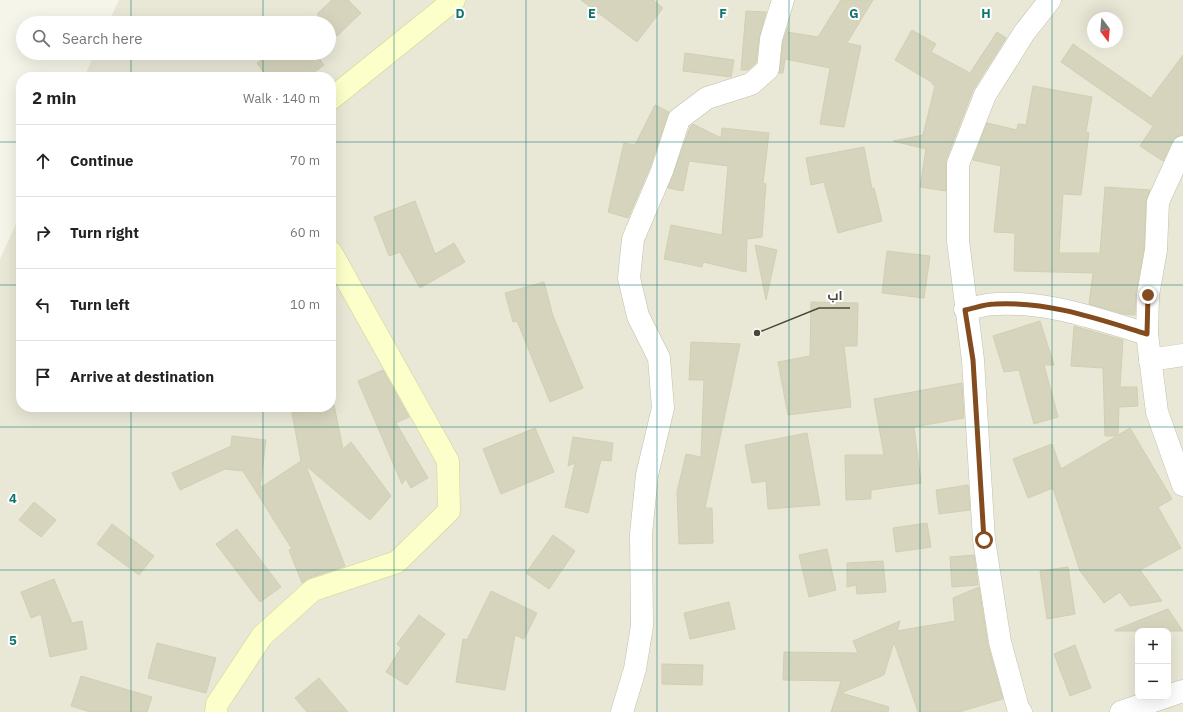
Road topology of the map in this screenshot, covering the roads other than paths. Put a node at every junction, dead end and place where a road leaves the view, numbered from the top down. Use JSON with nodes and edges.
{"nodes":[{"id":1,"x":454,"y":0,"type":"edge"},
{"id":2,"x":783,"y":0,"type":"edge"},
{"id":3,"x":1050,"y":0,"type":"edge"},
{"id":4,"x":336,"y":95,"type":"edge"},
{"id":5,"x":1183,"y":147,"type":"edge"},
{"id":6,"x":336,"y":261,"type":"edge"},
{"id":7,"x":965,"y":310,"type":"junction"},
{"id":8,"x":1147,"y":334,"type":"junction"},
{"id":9,"x":1183,"y":356,"type":"edge"},
{"id":10,"x":1150,"y":360,"type":"junction"},
{"id":11,"x":1183,"y":485,"type":"edge"},
{"id":12,"x":1183,"y":691,"type":"edge"},
{"id":13,"x":1171,"y":695,"type":"edge"},
{"id":14,"x":1155,"y":700,"type":"edge"},
{"id":15,"x":216,"y":712,"type":"edge"},
{"id":16,"x":622,"y":712,"type":"edge"},
{"id":17,"x":1021,"y":712,"type":"edge"},
{"id":18,"x":1121,"y":712,"type":"edge"}],
"edges":[{"from":1,"to":4,"type":"main road"},
{"from":2,"to":16,"type":"street"},
{"from":3,"to":7,"type":"street"},
{"from":5,"to":8,"type":"street"},
{"from":6,"to":15,"type":"main road"},
{"from":7,"to":8,"type":"street"},
{"from":7,"to":17,"type":"street"},
{"from":8,"to":10,"type":"street"},
{"from":9,"to":10,"type":"street"},
{"from":10,"to":11,"type":"street"},
{"from":12,"to":13,"type":"street"},
{"from":14,"to":18,"type":"street"}]}
